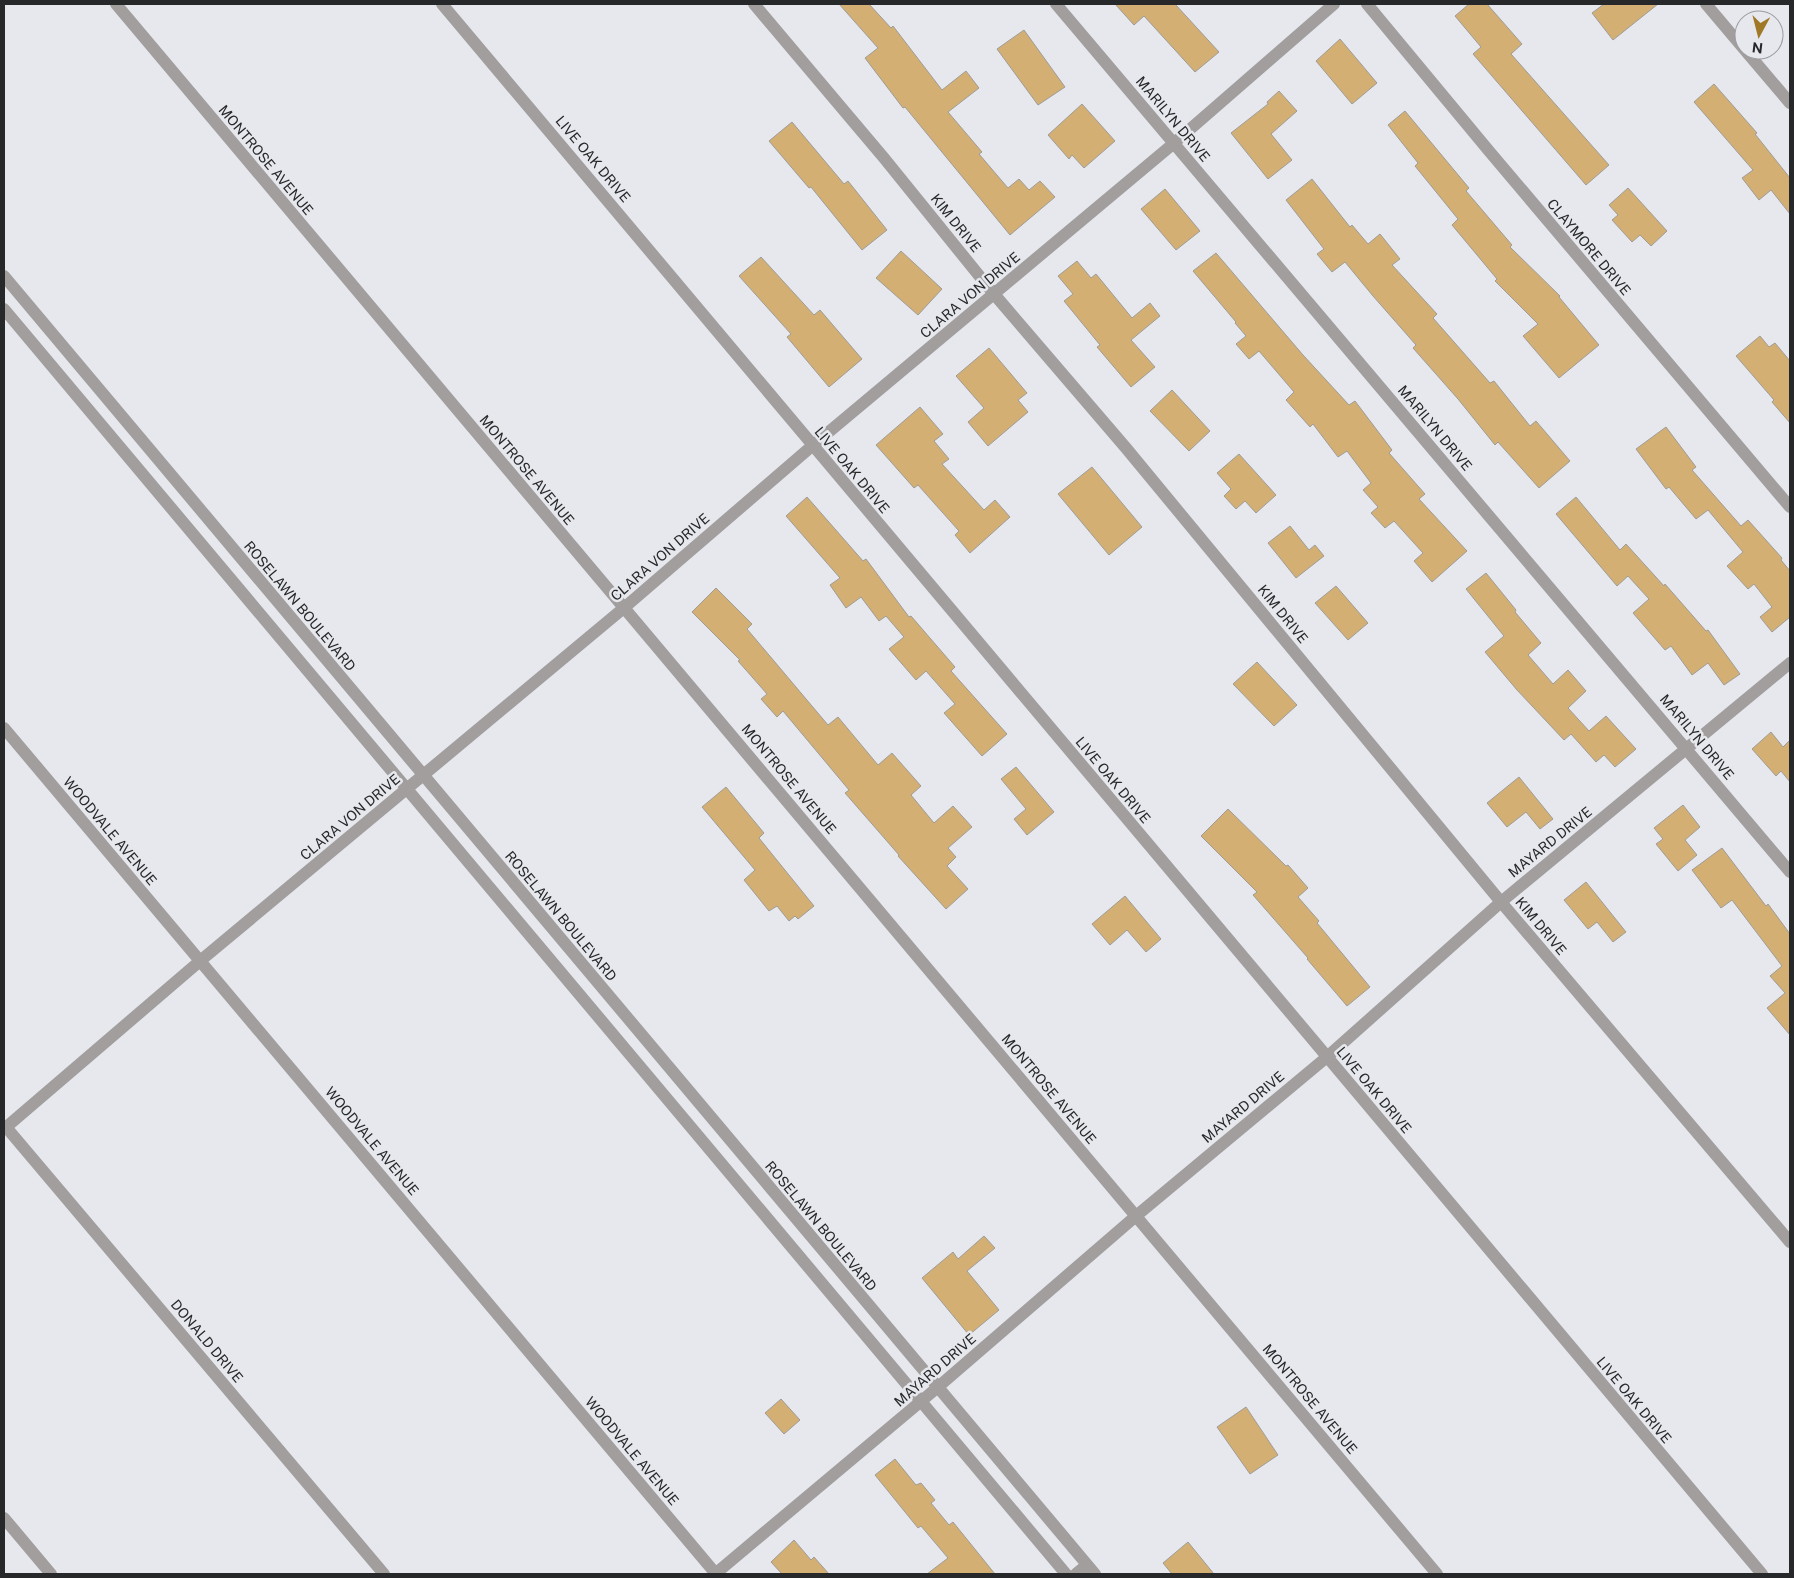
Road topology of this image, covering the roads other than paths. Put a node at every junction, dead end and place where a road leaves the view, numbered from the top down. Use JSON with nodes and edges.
{"nodes":[{"id":1,"x":116,"y":4,"type":"edge"},
{"id":2,"x":442,"y":4,"type":"edge"},
{"id":3,"x":754,"y":4,"type":"edge"},
{"id":4,"x":1056,"y":4,"type":"edge"},
{"id":5,"x":1334,"y":4,"type":"edge"},
{"id":6,"x":1367,"y":4,"type":"edge"},
{"id":7,"x":1706,"y":4,"type":"edge"},
{"id":8,"x":1734,"y":36,"type":"edge"},
{"id":9,"x":1754,"y":60,"type":"edge"},
{"id":10,"x":1790,"y":104,"type":"edge"},
{"id":11,"x":1174,"y":144,"type":"junction"},
{"id":12,"x":4,"y":276,"type":"edge"},
{"id":13,"x":994,"y":294,"type":"junction"},
{"id":14,"x":4,"y":309,"type":"edge"},
{"id":15,"x":136,"y":434,"type":"junction"},
{"id":16,"x":812,"y":446,"type":"junction"},
{"id":17,"x":120,"y":448,"type":"junction"},
{"id":18,"x":1790,"y":507,"type":"edge"},
{"id":19,"x":275,"y":600,"type":"junction"},
{"id":20,"x":625,"y":607,"type":"junction"},
{"id":21,"x":260,"y":613,"type":"junction"},
{"id":22,"x":1790,"y":663,"type":"edge"},
{"id":23,"x":4,"y":728,"type":"edge"},
{"id":24,"x":1687,"y":749,"type":"junction"},
{"id":25,"x":423,"y":776,"type":"junction"},
{"id":26,"x":407,"y":789,"type":"junction"},
{"id":27,"x":1790,"y":872,"type":"edge"},
{"id":28,"x":1501,"y":902,"type":"junction"},
{"id":29,"x":563,"y":942,"type":"junction"},
{"id":30,"x":547,"y":956,"type":"junction"},
{"id":31,"x":200,"y":961,"type":"junction"},
{"id":32,"x":1326,"y":1057,"type":"junction"},
{"id":33,"x":681,"y":1082,"type":"junction"},
{"id":34,"x":664,"y":1096,"type":"junction"},
{"id":35,"x":5,"y":1128,"type":"edge"},
{"id":36,"x":1136,"y":1216,"type":"junction"},
{"id":37,"x":804,"y":1229,"type":"junction"},
{"id":38,"x":1790,"y":1242,"type":"edge"},
{"id":39,"x":787,"y":1243,"type":"junction"},
{"id":40,"x":938,"y":1387,"type":"junction"},
{"id":41,"x":921,"y":1402,"type":"junction"},
{"id":42,"x":4,"y":1518,"type":"edge"},
{"id":43,"x":1091,"y":1570,"type":"edge"},
{"id":44,"x":51,"y":1574,"type":"edge"},
{"id":45,"x":384,"y":1574,"type":"edge"},
{"id":46,"x":715,"y":1574,"type":"edge"},
{"id":47,"x":1066,"y":1574,"type":"edge"},
{"id":48,"x":1076,"y":1574,"type":"edge"},
{"id":49,"x":1437,"y":1574,"type":"edge"},
{"id":50,"x":1762,"y":1574,"type":"edge"}],
"edges":[{"from":1,"to":20,"type":"street","name":"MONTROSE AVENUE"},
{"from":2,"to":16,"type":"street","name":"LIVE OAK DRIVE"},
{"from":3,"to":13,"type":"street","name":"KIM DRIVE"},
{"from":4,"to":11,"type":"street","name":"MARILYN DRIVE"},
{"from":5,"to":11,"type":"street","name":"CLARA VON DRIVE"},
{"from":6,"to":18,"type":"street","name":"CLAYMORE DRIVE"},
{"from":7,"to":8,"type":"street"},
{"from":9,"to":10,"type":"street"},
{"from":11,"to":13,"type":"street","name":"CLARA VON DRIVE"},
{"from":11,"to":24,"type":"street","name":"MARILYN DRIVE"},
{"from":12,"to":15,"type":"street","name":"ROSELAWN BOULEVARD"},
{"from":13,"to":16,"type":"street","name":"CLARA VON DRIVE"},
{"from":13,"to":28,"type":"street","name":"KIM DRIVE"},
{"from":14,"to":17,"type":"street"},
{"from":15,"to":17,"type":"street"},
{"from":15,"to":19,"type":"street","name":"ROSELAWN BOULEVARD"},
{"from":16,"to":20,"type":"street","name":"CLARA VON DRIVE"},
{"from":16,"to":32,"type":"street","name":"LIVE OAK DRIVE"},
{"from":17,"to":21,"type":"street"},
{"from":19,"to":21,"type":"street"},
{"from":19,"to":25,"type":"street","name":"ROSELAWN BOULEVARD"},
{"from":20,"to":25,"type":"street","name":"CLARA VON DRIVE"},
{"from":20,"to":36,"type":"street","name":"MONTROSE AVENUE"},
{"from":21,"to":26,"type":"street"},
{"from":22,"to":24,"type":"street","name":"MAYARD DRIVE"},
{"from":23,"to":31,"type":"street","name":"WOODVALE AVENUE"},
{"from":24,"to":27,"type":"street","name":"MARILYN DRIVE"},
{"from":24,"to":28,"type":"street","name":"MAYARD DRIVE"},
{"from":25,"to":26,"type":"street","name":"CLARA VON DRIVE"},
{"from":25,"to":29,"type":"street","name":"ROSELAWN BOULEVARD"},
{"from":26,"to":30,"type":"street"},
{"from":26,"to":31,"type":"street","name":"CLARA VON DRIVE"},
{"from":28,"to":32,"type":"street","name":"MAYARD DRIVE"},
{"from":28,"to":38,"type":"street","name":"KIM DRIVE"},
{"from":29,"to":30,"type":"street"},
{"from":29,"to":33,"type":"street","name":"ROSELAWN BOULEVARD"},
{"from":30,"to":34,"type":"street"},
{"from":31,"to":35,"type":"street","name":"CLARA VON DRIVE"},
{"from":31,"to":46,"type":"street","name":"WOODVALE AVENUE"},
{"from":32,"to":36,"type":"street","name":"MAYARD DRIVE"},
{"from":32,"to":50,"type":"street","name":"LIVE OAK DRIVE"},
{"from":33,"to":34,"type":"street"},
{"from":33,"to":37,"type":"street","name":"ROSELAWN BOULEVARD"},
{"from":34,"to":39,"type":"street"},
{"from":35,"to":45,"type":"street","name":"DONALD DRIVE"},
{"from":36,"to":40,"type":"street","name":"MAYARD DRIVE"},
{"from":36,"to":49,"type":"street","name":"MONTROSE AVENUE"},
{"from":37,"to":39,"type":"street"},
{"from":37,"to":40,"type":"street","name":"ROSELAWN BOULEVARD"},
{"from":39,"to":41,"type":"street"},
{"from":40,"to":41,"type":"street","name":"MAYARD DRIVE"},
{"from":40,"to":43,"type":"street","name":"ROSELAWN BOULEVARD"},
{"from":41,"to":46,"type":"street","name":"MAYARD DRIVE"},
{"from":41,"to":47,"type":"street"},
{"from":42,"to":44,"type":"street"},
{"from":43,"to":48,"type":"street"}]}
